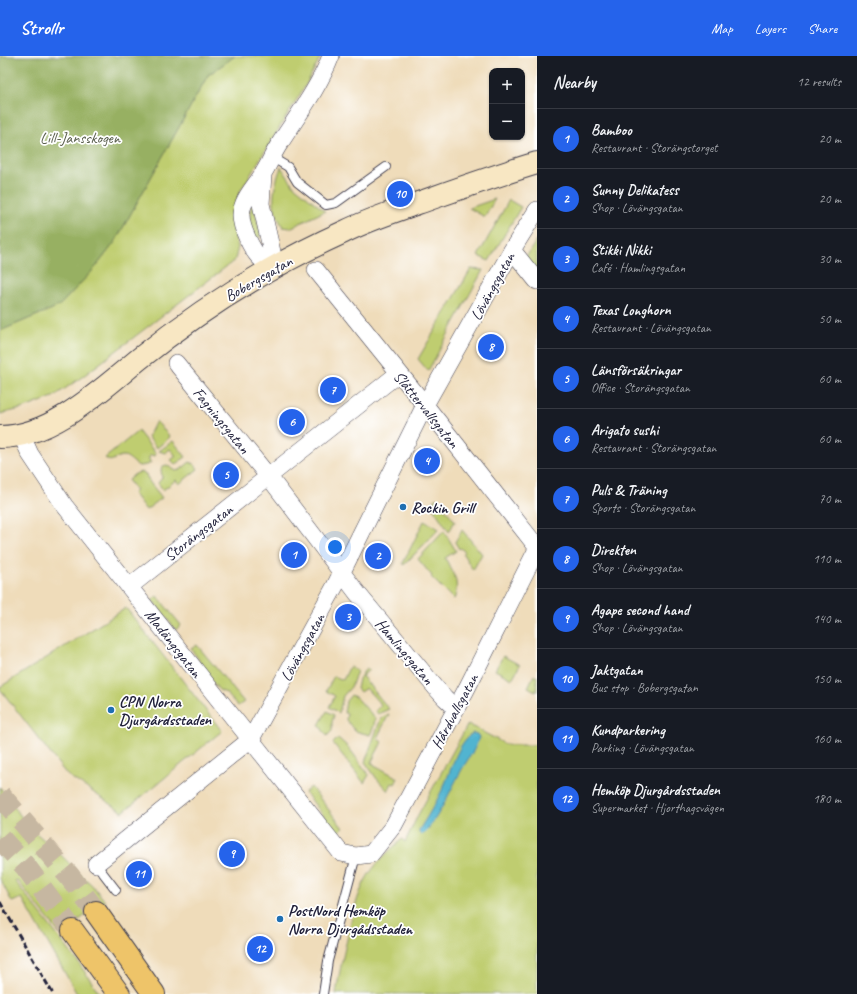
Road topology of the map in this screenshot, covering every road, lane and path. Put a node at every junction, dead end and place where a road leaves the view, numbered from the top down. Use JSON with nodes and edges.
{"nodes":[{"id":1,"x":331,"y":56,"type":"edge"},
{"id":2,"x":271,"y":157,"type":"junction"},
{"id":3,"x":537,"y":163,"type":"edge"},
{"id":4,"x":386,"y":167,"type":"dead end"},
{"id":5,"x":263,"y":175,"type":"junction"},
{"id":6,"x":537,"y":210,"type":"edge"},
{"id":7,"x":512,"y":250,"type":"junction"},
{"id":8,"x":273,"y":268,"type":"junction"},
{"id":9,"x":316,"y":270,"type":"dead end"},
{"id":10,"x":537,"y":281,"type":"edge"},
{"id":11,"x":176,"y":363,"type":"dead end"},
{"id":12,"x":399,"y":373,"type":"junction"},
{"id":13,"x":425,"y":405,"type":"junction"},
{"id":14,"x":6,"y":437,"type":"edge"},
{"id":15,"x":269,"y":477,"type":"junction"},
{"id":16,"x":537,"y":548,"type":"edge"},
{"id":17,"x":342,"y":573,"type":"junction"},
{"id":18,"x":129,"y":587,"type":"junction"},
{"id":19,"x":456,"y":708,"type":"junction"},
{"id":20,"x":251,"y":739,"type":"junction"},
{"id":21,"x":356,"y":856,"type":"junction"},
{"id":22,"x":96,"y":864,"type":"joint"},
{"id":23,"x":116,"y":890,"type":"dead end"},
{"id":24,"x":96,"y":912,"type":"tunnel mouth"},
{"id":25,"x":73,"y":931,"type":"tunnel mouth"},
{"id":26,"x":119,"y":994,"type":"edge"},
{"id":27,"x":154,"y":994,"type":"edge"},
{"id":28,"x":323,"y":994,"type":"edge"}],
"edges":[{"from":1,"to":2,"type":"street"},
{"from":2,"to":4,"type":"lane"},
{"from":2,"to":5,"type":"street"},
{"from":3,"to":8,"type":"street","name":"Bobergsgatan"},
{"from":5,"to":8,"type":"street"},
{"from":5,"to":8,"type":"street"},
{"from":6,"to":7,"type":"street","name":"Lövängsgatan"},
{"from":7,"to":10,"type":"street"},
{"from":7,"to":13,"type":"street","name":"Lövängsgatan"},
{"from":8,"to":14,"type":"street","name":"Bobergsgatan"},
{"from":9,"to":12,"type":"street","name":"Slåttervallsgatan"},
{"from":11,"to":15,"type":"street","name":"Fagningsgatan"},
{"from":12,"to":13,"type":"street","name":"Slåttervallsgatan"},
{"from":12,"to":15,"type":"street","name":"Storängsgatan"},
{"from":13,"to":16,"type":"street","name":"Slåttervallsgatan"},
{"from":13,"to":17,"type":"street","name":"Lövängsgatan"},
{"from":14,"to":18,"type":"street","name":"Madängsgatan"},
{"from":15,"to":17,"type":"street","name":"Fagningsgatan"},
{"from":15,"to":18,"type":"street","name":"Storängsgatan"},
{"from":16,"to":19,"type":"street","name":"Hårdvallsgatan"},
{"from":17,"to":19,"type":"street","name":"Hamlingsgatan"},
{"from":17,"to":20,"type":"street","name":"Lövängsgatan"},
{"from":18,"to":20,"type":"street","name":"Madängsgatan"},
{"from":19,"to":21,"type":"street","name":"Hårdvallsgatan"},
{"from":20,"to":21,"type":"street","name":"Madängsgatan"},
{"from":20,"to":22,"type":"street","name":"Lövängsgatan"},
{"from":21,"to":28,"type":"lane"},
{"from":22,"to":23,"type":"lane"},
{"from":24,"to":27,"type":"highway"},
{"from":25,"to":26,"type":"highway"}]}
